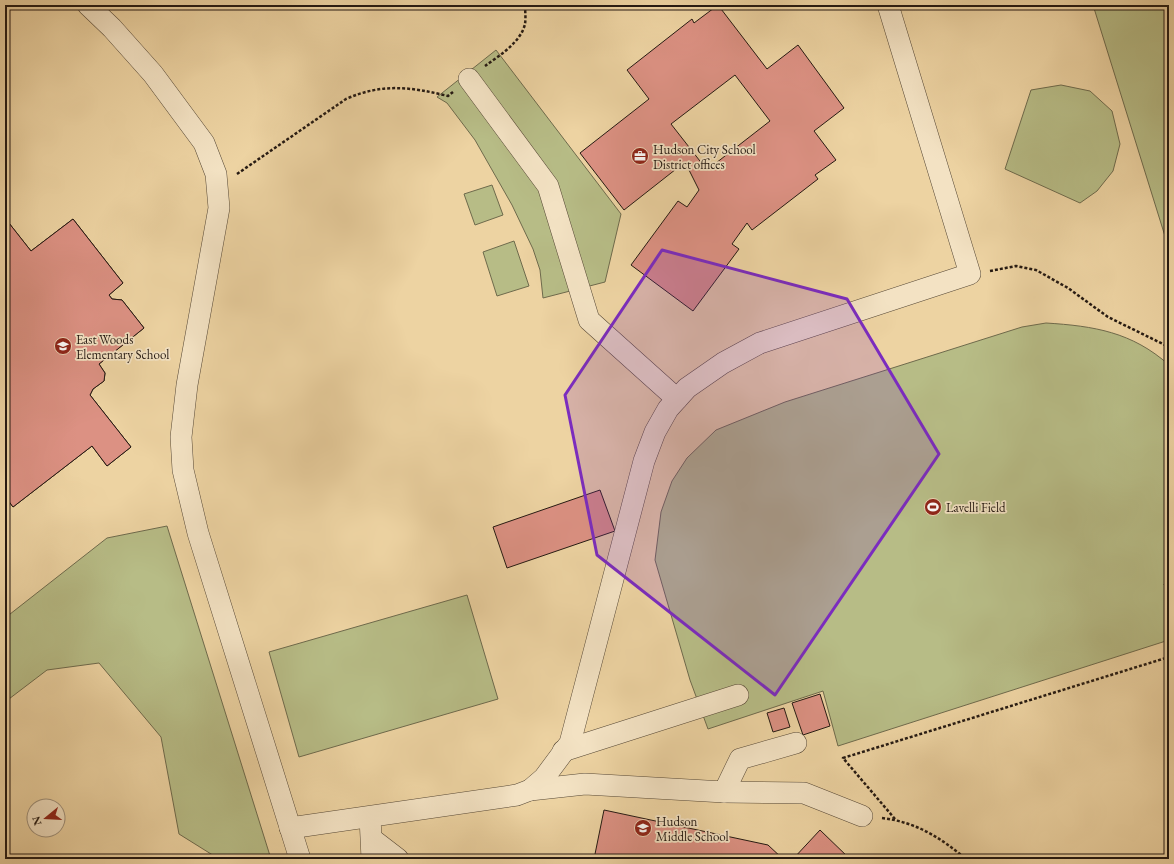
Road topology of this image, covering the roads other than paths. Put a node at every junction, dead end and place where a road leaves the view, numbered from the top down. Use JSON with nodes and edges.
{"nodes":[{"id":1,"x":88,"y":5,"type":"edge"},
{"id":2,"x":888,"y":5,"type":"edge"},
{"id":3,"x":469,"y":79,"type":"road end"},
{"id":4,"x":677,"y":399,"type":"junction"},
{"id":5,"x":738,"y":695,"type":"dead end"},
{"id":6,"x":796,"y":743,"type":"dead end"},
{"id":7,"x":563,"y":751,"type":"junction"},
{"id":8,"x":530,"y":790,"type":"junction"},
{"id":9,"x":724,"y":792,"type":"junction"},
{"id":10,"x":862,"y":816,"type":"road end"},
{"id":11,"x":370,"y":817,"type":"junction"},
{"id":12,"x":290,"y":828,"type":"junction"},
{"id":13,"x":372,"y":849,"type":"edge"},
{"id":14,"x":300,"y":859,"type":"edge"},
{"id":15,"x":398,"y":859,"type":"edge"}],
"edges":[{"from":1,"to":12,"type":"lane"},
{"from":2,"to":4,"type":"lane"},
{"from":3,"to":4,"type":"lane"},
{"from":4,"to":7,"type":"lane"},
{"from":5,"to":7,"type":"lane"},
{"from":6,"to":9,"type":"lane"},
{"from":7,"to":8,"type":"lane"},
{"from":8,"to":9,"type":"lane"},
{"from":8,"to":11,"type":"lane"},
{"from":9,"to":10,"type":"lane"},
{"from":11,"to":12,"type":"lane"},
{"from":11,"to":13,"type":"lane"},
{"from":12,"to":14,"type":"lane"},
{"from":13,"to":15,"type":"lane"}]}
